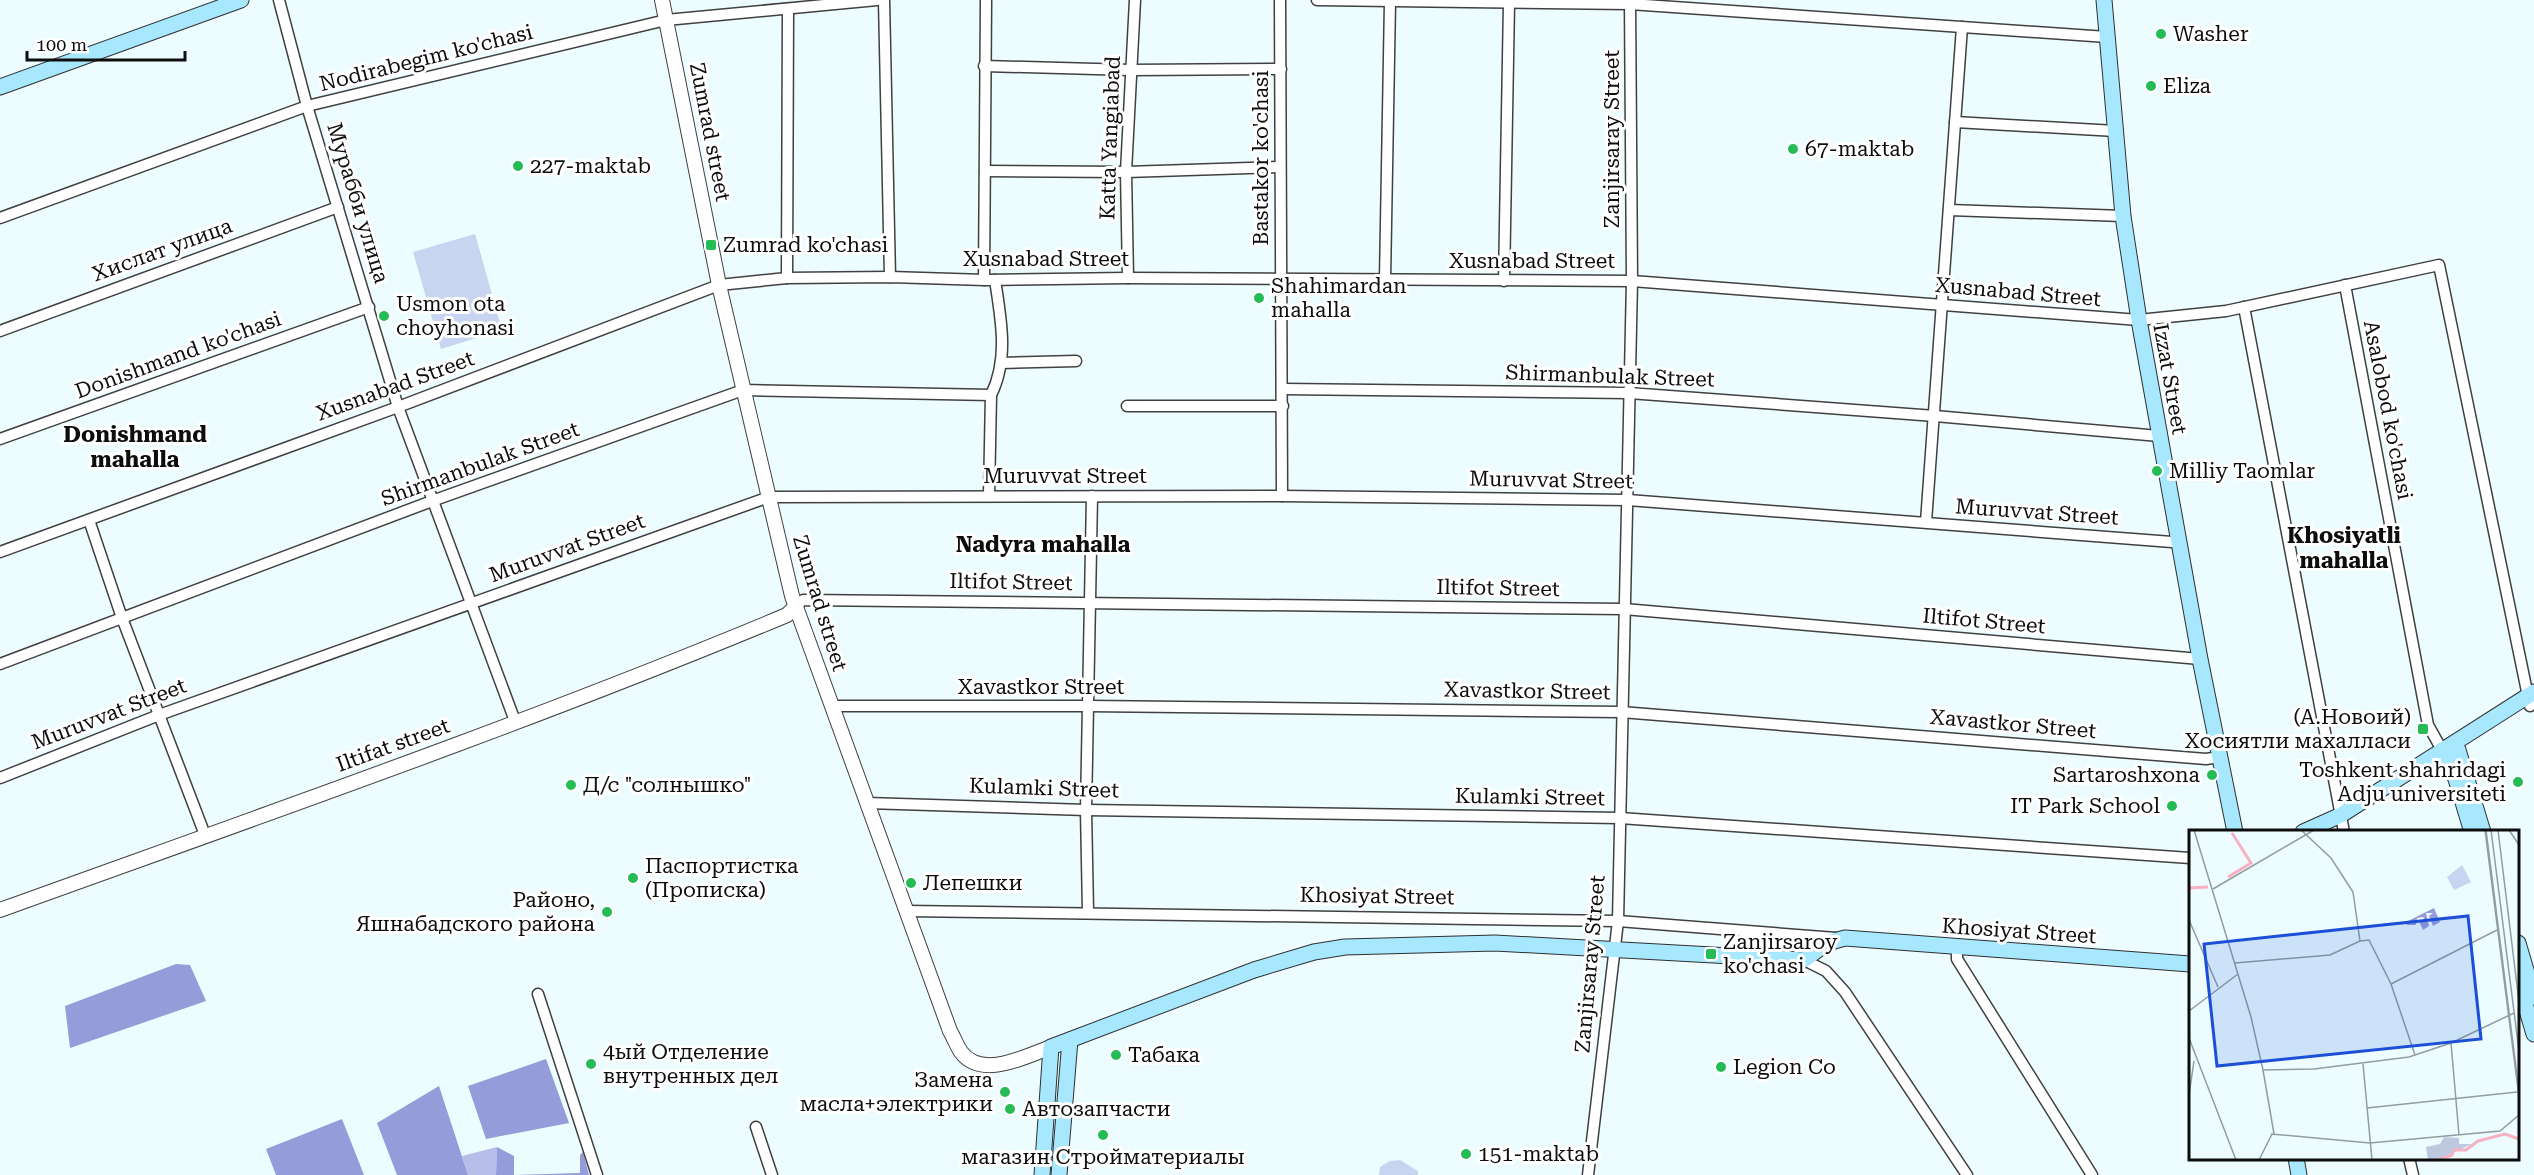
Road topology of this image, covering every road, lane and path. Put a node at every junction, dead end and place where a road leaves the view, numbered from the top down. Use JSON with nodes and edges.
{"nodes":[{"id":1,"x":241,"y":0,"type":"edge"},
{"id":2,"x":279,"y":0,"type":"edge"},
{"id":3,"x":662,"y":0,"type":"edge"},
{"id":4,"x":876,"y":0,"type":"edge"},
{"id":5,"x":884,"y":0,"type":"edge"},
{"id":6,"x":986,"y":0,"type":"edge"},
{"id":7,"x":1135,"y":0,"type":"edge"},
{"id":8,"x":1280,"y":0,"type":"edge"},
{"id":9,"x":1317,"y":0,"type":"edge"},
{"id":10,"x":2104,"y":0,"type":"edge"},
{"id":11,"x":1390,"y":2,"type":"junction"},
{"id":12,"x":1630,"y":2,"type":"edge"},
{"id":13,"x":1509,"y":3,"type":"junction"},
{"id":14,"x":788,"y":9,"type":"junction"},
{"id":15,"x":666,"y":20,"type":"junction"},
{"id":16,"x":1962,"y":27,"type":"junction"},
{"id":17,"x":2107,"y":37,"type":"junction"},
{"id":18,"x":984,"y":66,"type":"junction"},
{"id":19,"x":1281,"y":69,"type":"junction"},
{"id":20,"x":1131,"y":70,"type":"junction"},
{"id":21,"x":0,"y":87,"type":"edge"},
{"id":22,"x":307,"y":106,"type":"junction"},
{"id":23,"x":1955,"y":122,"type":"junction"},
{"id":24,"x":2116,"y":131,"type":"junction"},
{"id":25,"x":1280,"y":167,"type":"junction"},
{"id":26,"x":985,"y":171,"type":"junction"},
{"id":27,"x":1126,"y":172,"type":"junction"},
{"id":28,"x":338,"y":207,"type":"junction"},
{"id":29,"x":1949,"y":210,"type":"junction"},
{"id":30,"x":2122,"y":216,"type":"junction"},
{"id":31,"x":0,"y":218,"type":"edge"},
{"id":32,"x":890,"y":277,"type":"junction"},
{"id":33,"x":787,"y":278,"type":"junction"},
{"id":34,"x":1128,"y":278,"type":"junction"},
{"id":35,"x":1281,"y":278,"type":"junction"},
{"id":36,"x":990,"y":280,"type":"junction"},
{"id":37,"x":1385,"y":280,"type":"junction"},
{"id":38,"x":1504,"y":281,"type":"junction"},
{"id":39,"x":1632,"y":281,"type":"junction"},
{"id":40,"x":719,"y":285,"type":"junction"},
{"id":41,"x":2345,"y":285,"type":"junction"},
{"id":42,"x":1943,"y":305,"type":"junction"},
{"id":43,"x":369,"y":307,"type":"junction"},
{"id":44,"x":2244,"y":307,"type":"junction"},
{"id":45,"x":2139,"y":320,"type":"junction"},
{"id":46,"x":0,"y":331,"type":"edge"},
{"id":47,"x":1076,"y":361,"type":"dead end"},
{"id":48,"x":1001,"y":363,"type":"junction"},
{"id":49,"x":1283,"y":389,"type":"junction"},
{"id":50,"x":743,"y":390,"type":"junction"},
{"id":51,"x":1629,"y":393,"type":"junction"},
{"id":52,"x":991,"y":395,"type":"junction"},
{"id":53,"x":1127,"y":406,"type":"dead end"},
{"id":54,"x":1283,"y":406,"type":"junction"},
{"id":55,"x":398,"y":407,"type":"junction"},
{"id":56,"x":1935,"y":416,"type":"junction"},
{"id":57,"x":2158,"y":436,"type":"junction"},
{"id":58,"x":0,"y":439,"type":"edge"},
{"id":59,"x":989,"y":495,"type":"junction"},
{"id":60,"x":1092,"y":496,"type":"junction"},
{"id":61,"x":1282,"y":496,"type":"junction"},
{"id":62,"x":769,"y":497,"type":"junction"},
{"id":63,"x":1628,"y":500,"type":"junction"},
{"id":64,"x":432,"y":501,"type":"junction"},
{"id":65,"x":88,"y":520,"type":"junction"},
{"id":66,"x":1926,"y":522,"type":"junction"},
{"id":67,"x":2178,"y":540,"type":"junction"},
{"id":68,"x":0,"y":552,"type":"edge"},
{"id":69,"x":471,"y":603,"type":"junction"},
{"id":70,"x":1090,"y":603,"type":"junction"},
{"id":71,"x":795,"y":607,"type":"junction"},
{"id":72,"x":1624,"y":609,"type":"junction"},
{"id":73,"x":122,"y":618,"type":"junction"},
{"id":74,"x":2200,"y":660,"type":"junction"},
{"id":75,"x":0,"y":664,"type":"edge"},
{"id":76,"x":2532,"y":699,"type":"edge"},
{"id":77,"x":831,"y":706,"type":"junction"},
{"id":78,"x":1088,"y":706,"type":"junction"},
{"id":79,"x":1621,"y":712,"type":"junction"},
{"id":80,"x":159,"y":715,"type":"junction"},
{"id":81,"x":514,"y":721,"type":"junction"},
{"id":82,"x":2449,"y":753,"type":"junction"},
{"id":83,"x":2220,"y":757,"type":"junction"},
{"id":84,"x":0,"y":778,"type":"edge"},
{"id":85,"x":867,"y":803,"type":"junction"},
{"id":86,"x":1086,"y":810,"type":"junction"},
{"id":87,"x":1620,"y":818,"type":"junction"},
{"id":88,"x":2343,"y":824,"type":"edge"},
{"id":89,"x":2235,"y":830,"type":"edge"},
{"id":90,"x":2309,"y":830,"type":"edge"},
{"id":91,"x":2472,"y":830,"type":"edge"},
{"id":92,"x":2483,"y":830,"type":"edge"},
{"id":93,"x":206,"y":835,"type":"junction"},
{"id":94,"x":2189,"y":858,"type":"edge"},
{"id":95,"x":0,"y":910,"type":"edge"},
{"id":96,"x":906,"y":911,"type":"junction"},
{"id":97,"x":1088,"y":912,"type":"junction"},
{"id":98,"x":1618,"y":921,"type":"junction"},
{"id":99,"x":1845,"y":938,"type":"junction"},
{"id":100,"x":1616,"y":948,"type":"junction"},
{"id":101,"x":1957,"y":948,"type":"junction"},
{"id":102,"x":2519,"y":949,"type":"edge"},
{"id":103,"x":1804,"y":960,"type":"junction"},
{"id":104,"x":2189,"y":964,"type":"edge"},
{"id":105,"x":2519,"y":986,"type":"edge"},
{"id":106,"x":538,"y":994,"type":"dead end"},
{"id":107,"x":2534,"y":997,"type":"edge"},
{"id":108,"x":2534,"y":1034,"type":"edge"},
{"id":109,"x":1070,"y":1040,"type":"junction"},
{"id":110,"x":1051,"y":1047,"type":"junction"},
{"id":111,"x":756,"y":1127,"type":"dead end"},
{"id":112,"x":2295,"y":1160,"type":"edge"},
{"id":113,"x":2409,"y":1160,"type":"edge"},
{"id":114,"x":597,"y":1175,"type":"edge"},
{"id":115,"x":771,"y":1175,"type":"edge"},
{"id":116,"x":1042,"y":1175,"type":"edge"},
{"id":117,"x":1059,"y":1175,"type":"edge"},
{"id":118,"x":1588,"y":1175,"type":"edge"},
{"id":119,"x":1967,"y":1175,"type":"edge"},
{"id":120,"x":2092,"y":1175,"type":"edge"},
{"id":121,"x":2299,"y":1175,"type":"edge"},
{"id":122,"x":2413,"y":1175,"type":"edge"}],
"edges":[{"from":1,"to":21,"type":"main road"},
{"from":2,"to":22,"type":"street","name":"Мурабби улица"},
{"from":3,"to":15,"type":"street","name":"Zumrad street"},
{"from":4,"to":14,"type":"street","name":"Nodirabegim ko'chasi"},
{"from":5,"to":32,"type":"street"},
{"from":6,"to":18,"type":"street"},
{"from":7,"to":20,"type":"street","name":"Katta Yangiabad"},
{"from":8,"to":19,"type":"street","name":"Bastakor ko'chasi"},
{"from":9,"to":11,"type":"street"},
{"from":10,"to":17,"type":"main road","name":"Izzat Street"},
{"from":11,"to":13,"type":"street"},
{"from":11,"to":37,"type":"street"},
{"from":12,"to":13,"type":"street"},
{"from":12,"to":16,"type":"street"},
{"from":12,"to":39,"type":"street","name":"Zanjirsaray Street"},
{"from":13,"to":38,"type":"street"},
{"from":14,"to":15,"type":"street","name":"Nodirabegim ko'chasi"},
{"from":14,"to":33,"type":"street"},
{"from":15,"to":22,"type":"street","name":"Nodirabegim ko'chasi"},
{"from":15,"to":40,"type":"street","name":"Zumrad street"},
{"from":16,"to":17,"type":"street"},
{"from":16,"to":23,"type":"street"},
{"from":17,"to":24,"type":"main road","name":"Izzat Street"},
{"from":18,"to":20,"type":"street"},
{"from":18,"to":26,"type":"street"},
{"from":19,"to":20,"type":"street"},
{"from":19,"to":25,"type":"street","name":"Bastakor ko'chasi"},
{"from":20,"to":27,"type":"street","name":"Katta Yangiabad"},
{"from":22,"to":28,"type":"street","name":"Мурабби улица"},
{"from":22,"to":31,"type":"street","name":"Nodirabegim ko'chasi"},
{"from":23,"to":24,"type":"street"},
{"from":23,"to":29,"type":"street"},
{"from":24,"to":30,"type":"main road","name":"Izzat Street"},
{"from":25,"to":27,"type":"street"},
{"from":25,"to":35,"type":"street","name":"Bastakor ko'chasi"},
{"from":26,"to":27,"type":"street"},
{"from":26,"to":36,"type":"street"},
{"from":27,"to":34,"type":"street","name":"Katta Yangiabad"},
{"from":28,"to":43,"type":"street","name":"Мурабби улица"},
{"from":28,"to":46,"type":"street","name":"Хислат улица"},
{"from":29,"to":30,"type":"street"},
{"from":29,"to":42,"type":"street"},
{"from":30,"to":45,"type":"main road","name":"Izzat Street"},
{"from":32,"to":33,"type":"street","name":"Xusnabad Street"},
{"from":32,"to":36,"type":"street","name":"Xusnabad Street"},
{"from":33,"to":40,"type":"street","name":"Xusnabad Street"},
{"from":34,"to":35,"type":"street","name":"Xusnabad Street"},
{"from":34,"to":36,"type":"street","name":"Xusnabad Street"},
{"from":35,"to":37,"type":"street","name":"Xusnabad Street"},
{"from":35,"to":49,"type":"street","name":"Bastakor ko'chasi"},
{"from":36,"to":48,"type":"street"},
{"from":37,"to":38,"type":"street","name":"Xusnabad Street"},
{"from":38,"to":39,"type":"street","name":"Xusnabad Street"},
{"from":39,"to":42,"type":"street","name":"Xusnabad Street"},
{"from":39,"to":51,"type":"street","name":"Zanjirsaray Street"},
{"from":40,"to":50,"type":"street","name":"Zumrad street"},
{"from":40,"to":55,"type":"street","name":"Xusnabad Street"},
{"from":41,"to":44,"type":"street","name":"Xusnabad Street"},
{"from":41,"to":76,"type":"street","name":"Xusnabad Street"},
{"from":41,"to":82,"type":"street","name":"Asalobod ko'chasi"},
{"from":42,"to":45,"type":"street","name":"Xusnabad Street"},
{"from":42,"to":56,"type":"street"},
{"from":43,"to":55,"type":"street","name":"Мурабби улица"},
{"from":43,"to":58,"type":"street","name":"Donishmand ko'chasi"},
{"from":44,"to":45,"type":"street","name":"Xusnabad Street"},
{"from":44,"to":88,"type":"street"},
{"from":45,"to":57,"type":"main road","name":"Izzat Street"},
{"from":47,"to":48,"type":"street"},
{"from":48,"to":52,"type":"street"},
{"from":49,"to":51,"type":"street","name":"Shirmanbulak Street"},
{"from":49,"to":54,"type":"street","name":"Bastakor ko'chasi"},
{"from":50,"to":52,"type":"street","name":"Shirmаnbulak Street"},
{"from":50,"to":62,"type":"street","name":"Zumrad street"},
{"from":50,"to":64,"type":"street","name":"Shirmаnbulak Street"},
{"from":51,"to":56,"type":"street","name":"Shirmanbulak Street"},
{"from":51,"to":63,"type":"street","name":"Zanjirsaray Street"},
{"from":52,"to":59,"type":"street"},
{"from":53,"to":54,"type":"street"},
{"from":54,"to":61,"type":"street","name":"Bastakor ko'chasi"},
{"from":55,"to":64,"type":"street","name":"Мурабби улица"},
{"from":55,"to":65,"type":"street","name":"Xusnabad Street"},
{"from":56,"to":57,"type":"street","name":"Shirmanbulak Street"},
{"from":56,"to":66,"type":"street"},
{"from":57,"to":67,"type":"main road","name":"Izzat Street"},
{"from":59,"to":60,"type":"street","name":"Muruvvat Street"},
{"from":59,"to":62,"type":"street","name":"Muruvvat Street"},
{"from":60,"to":61,"type":"street","name":"Muruvvat Street"},
{"from":60,"to":70,"type":"street"},
{"from":61,"to":63,"type":"street","name":"Muruvvat Street"},
{"from":62,"to":69,"type":"street","name":"Muruvvat Street"},
{"from":62,"to":71,"type":"street","name":"Zumrad street"},
{"from":63,"to":66,"type":"street","name":"Muruvvat Street"},
{"from":63,"to":72,"type":"street","name":"Zanjirsaray Street"},
{"from":64,"to":69,"type":"street","name":"Мурабби улица"},
{"from":64,"to":73,"type":"street","name":"Shirmаnbulak Street"},
{"from":65,"to":68,"type":"street","name":"Xusnabad Street"},
{"from":65,"to":73,"type":"street"},
{"from":66,"to":67,"type":"street","name":"Muruvvat Street"},
{"from":67,"to":74,"type":"main road","name":"Izzat Street"},
{"from":69,"to":80,"type":"street","name":"Muruvvat Street"},
{"from":69,"to":81,"type":"street","name":"Мурабби улица"},
{"from":70,"to":71,"type":"street","name":"Iltifot Street"},
{"from":70,"to":72,"type":"street","name":"Iltifot Street"},
{"from":70,"to":78,"type":"street"},
{"from":71,"to":77,"type":"street","name":"Zumrad street"},
{"from":71,"to":81,"type":"street","name":"Iltifаt street"},
{"from":72,"to":74,"type":"street","name":"Iltifot Street"},
{"from":72,"to":79,"type":"street","name":"Zanjirsaray Street"},
{"from":73,"to":75,"type":"street","name":"Shirmаnbulak Street"},
{"from":73,"to":80,"type":"street"},
{"from":74,"to":83,"type":"main road","name":"Izzat Street"},
{"from":76,"to":82,"type":"main road"},
{"from":77,"to":78,"type":"street","name":"Xavastkor Street"},
{"from":77,"to":85,"type":"street","name":"Zumrad street"},
{"from":78,"to":79,"type":"street","name":"Xavastkor Street"},
{"from":78,"to":86,"type":"street"},
{"from":79,"to":83,"type":"street","name":"Xavastkor Street"},
{"from":79,"to":87,"type":"street","name":"Zanjirsaray Street"},
{"from":80,"to":84,"type":"street","name":"Muruvvat Street"},
{"from":80,"to":93,"type":"street"},
{"from":81,"to":93,"type":"street","name":"Iltifаt street"},
{"from":82,"to":88,"type":"main road"},
{"from":82,"to":91,"type":"main road"},
{"from":82,"to":92,"type":"main road"},
{"from":83,"to":89,"type":"main road","name":"Izzat Street"},
{"from":85,"to":86,"type":"street","name":"Kulamki Street"},
{"from":85,"to":96,"type":"street","name":"Zumrad street"},
{"from":86,"to":87,"type":"street","name":"Kulamki Street"},
{"from":86,"to":97,"type":"street"},
{"from":87,"to":94,"type":"street","name":"Kulamki Street"},
{"from":87,"to":98,"type":"street","name":"Zanjirsaray Street"},
{"from":88,"to":90,"type":"main road"},
{"from":93,"to":95,"type":"street","name":"Iltifаt street"},
{"from":96,"to":97,"type":"street","name":"Khosiyat Street"},
{"from":96,"to":110,"type":"street","name":"Zumrad street"},
{"from":97,"to":98,"type":"street","name":"Khosiyat Street"},
{"from":98,"to":99,"type":"street","name":"Khosiyat Street"},
{"from":98,"to":100,"type":"street","name":"Zanjirsaray Street"},
{"from":99,"to":101,"type":"main road","name":"Khosiyat Street"},
{"from":99,"to":103,"type":"main road","name":"Khosiyat Street"},
{"from":100,"to":103,"type":"main road"},
{"from":100,"to":109,"type":"main road"},
{"from":100,"to":118,"type":"street","name":"Zanjirsaray Street"},
{"from":101,"to":104,"type":"main road","name":"Khosiyat Street"},
{"from":101,"to":120,"type":"street"},
{"from":102,"to":107,"type":"main road"},
{"from":103,"to":119,"type":"street"},
{"from":105,"to":108,"type":"main road"},
{"from":106,"to":114,"type":"street"},
{"from":109,"to":110,"type":"main road","name":"Zumrad street"},
{"from":109,"to":117,"type":"main road"},
{"from":110,"to":116,"type":"main road"},
{"from":111,"to":115,"type":"street"},
{"from":112,"to":121,"type":"main road"},
{"from":113,"to":122,"type":"street"}]}
